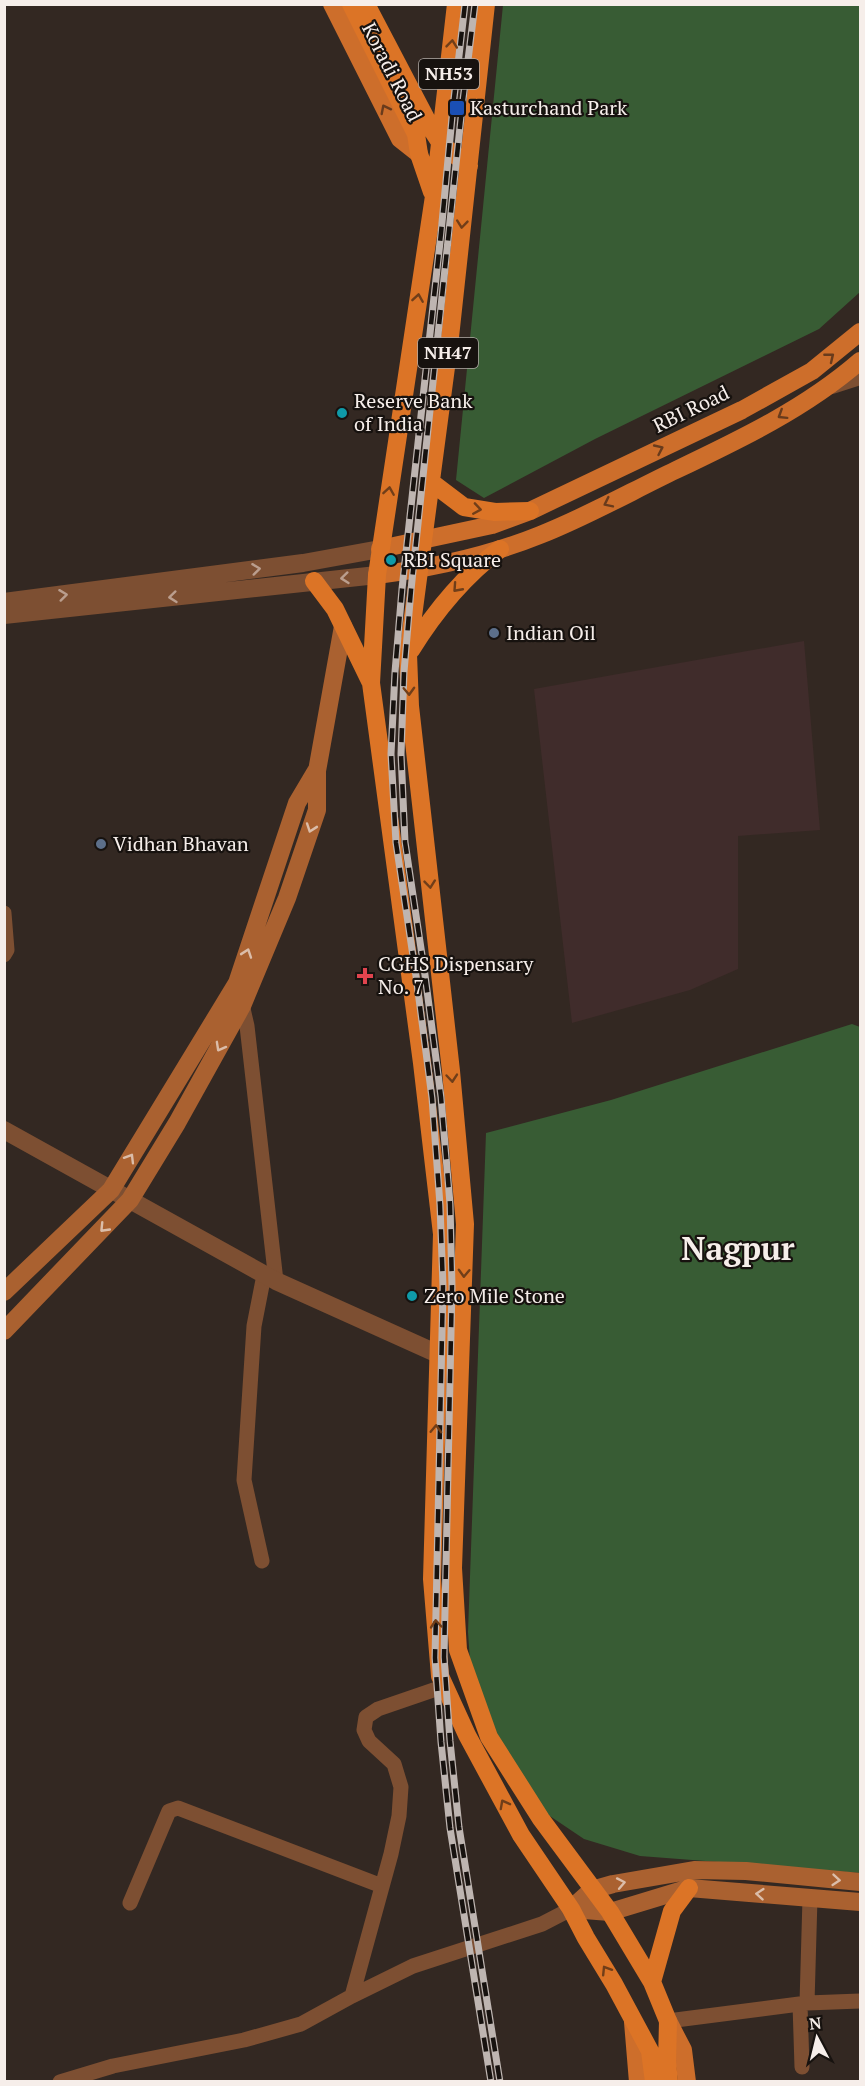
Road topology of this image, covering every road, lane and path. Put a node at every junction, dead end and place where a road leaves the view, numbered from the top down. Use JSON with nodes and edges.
{"nodes":[{"id":1,"x":332,"y":4,"type":"edge"},
{"id":2,"x":351,"y":4,"type":"edge"},
{"id":3,"x":366,"y":4,"type":"edge"},
{"id":4,"x":456,"y":4,"type":"edge"},
{"id":5,"x":486,"y":4,"type":"edge"},
{"id":6,"x":405,"y":96,"type":"junction"},
{"id":7,"x":441,"y":144,"type":"junction"},
{"id":8,"x":420,"y":154,"type":"junction"},
{"id":9,"x":469,"y":166,"type":"junction"},
{"id":10,"x":434,"y":187,"type":"junction"},
{"id":11,"x":861,"y":332,"type":"edge"},
{"id":12,"x":860,"y":367,"type":"edge"},
{"id":13,"x":431,"y":482,"type":"junction"},
{"id":14,"x":530,"y":511,"type":"junction"},
{"id":15,"x":423,"y":540,"type":"junction"},
{"id":16,"x":380,"y":549,"type":"junction"},
{"id":17,"x":500,"y":549,"type":"junction"},
{"id":18,"x":418,"y":570,"type":"junction"},
{"id":19,"x":377,"y":575,"type":"junction"},
{"id":20,"x":314,"y":581,"type":"junction"},
{"id":21,"x":4,"y":602,"type":"edge"},
{"id":22,"x":4,"y":615,"type":"edge"},
{"id":23,"x":343,"y":626,"type":"junction"},
{"id":24,"x":408,"y":654,"type":"junction"},
{"id":25,"x":371,"y":683,"type":"junction"},
{"id":26,"x":317,"y":771,"type":"junction"},
{"id":27,"x":4,"y":913,"type":"edge"},
{"id":28,"x":4,"y":955,"type":"edge"},
{"id":29,"x":237,"y":983,"type":"junction"},
{"id":30,"x":242,"y":1006,"type":"junction"},
{"id":31,"x":4,"y":1130,"type":"edge"},
{"id":32,"x":111,"y":1190,"type":"junction"},
{"id":33,"x":130,"y":1200,"type":"junction"},
{"id":34,"x":270,"y":1278,"type":"junction"},
{"id":35,"x":4,"y":1292,"type":"edge"},
{"id":36,"x":4,"y":1331,"type":"edge"},
{"id":37,"x":438,"y":1354,"type":"junction"},
{"id":38,"x":262,"y":1561,"type":"dead end"},
{"id":39,"x":445,"y":1686,"type":"junction"},
{"id":40,"x":806,"y":1877,"type":"junction"},
{"id":41,"x":861,"y":1882,"type":"edge"},
{"id":42,"x":381,"y":1886,"type":"junction"},
{"id":43,"x":689,"y":1888,"type":"junction"},
{"id":44,"x":592,"y":1890,"type":"junction"},
{"id":45,"x":808,"y":1898,"type":"junction"},
{"id":46,"x":861,"y":1902,"type":"edge"},
{"id":47,"x":130,"y":1903,"type":"dead end"},
{"id":48,"x":572,"y":1909,"type":"junction"},
{"id":49,"x":610,"y":1912,"type":"junction"},
{"id":50,"x":652,"y":1982,"type":"junction"},
{"id":51,"x":352,"y":1996,"type":"junction"},
{"id":52,"x":861,"y":2001,"type":"edge"},
{"id":53,"x":804,"y":2003,"type":"junction"},
{"id":54,"x":668,"y":2021,"type":"junction"},
{"id":55,"x":633,"y":2022,"type":"junction"},
{"id":56,"x":802,"y":2067,"type":"dead end"},
{"id":57,"x":60,"y":2082,"type":"edge"},
{"id":58,"x":638,"y":2082,"type":"edge"},
{"id":59,"x":654,"y":2082,"type":"edge"},
{"id":60,"x":669,"y":2082,"type":"edge"},
{"id":61,"x":687,"y":2082,"type":"edge"}],
"edges":[{"from":8,"to":1,"type":"main road","name":"Koradi Road","one_way":true},
{"from":2,"to":6,"type":"highway"},
{"from":3,"to":6,"type":"highway"},
{"from":7,"to":4,"type":"highway","number":"NH53","one_way":true},
{"from":5,"to":9,"type":"highway","number":"NH53"},
{"from":6,"to":7,"type":"highway"},
{"from":6,"to":8,"type":"highway"},
{"from":7,"to":9,"type":"highway"},
{"from":7,"to":10,"type":"highway","number":"NH53"},
{"from":8,"to":10,"type":"highway"},
{"from":9,"to":13,"type":"highway","number":"NH47","one_way":true},
{"from":16,"to":10,"type":"highway","number":"NH47","one_way":true},
{"from":14,"to":11,"type":"main road","name":"RBI Road","one_way":true},
{"from":12,"to":17,"type":"main road","one_way":true},
{"from":13,"to":14,"type":"highway","one_way":true},
{"from":13,"to":15,"type":"highway","number":"NH47"},
{"from":14,"to":15,"type":"main road","name":"RBI Road"},
{"from":15,"to":16,"type":"main road","name":"RBI Road"},
{"from":15,"to":18,"type":"highway","number":"NH47"},
{"from":16,"to":19,"type":"highway","number":"NH47"},
{"from":21,"to":16,"type":"street","one_way":true},
{"from":17,"to":18,"type":"main road"},
{"from":17,"to":24,"type":"highway","one_way":true},
{"from":18,"to":19,"type":"main road"},
{"from":18,"to":24,"type":"highway"},
{"from":19,"to":20,"type":"street","one_way":true},
{"from":19,"to":25,"type":"highway"},
{"from":20,"to":22,"type":"street","one_way":true},
{"from":20,"to":23,"type":"highway"},
{"from":23,"to":25,"type":"highway"},
{"from":23,"to":26,"type":"main road"},
{"from":24,"to":44,"type":"highway","one_way":true},
{"from":25,"to":37,"type":"highway"},
{"from":29,"to":26,"type":"main road","one_way":true},
{"from":26,"to":30,"type":"main road","one_way":true},
{"from":27,"to":28,"type":"street"},
{"from":29,"to":30,"type":"street"},
{"from":32,"to":29,"type":"main road","one_way":true},
{"from":30,"to":33,"type":"main road","one_way":true},
{"from":30,"to":34,"type":"street"},
{"from":31,"to":32,"type":"street"},
{"from":32,"to":33,"type":"street"},
{"from":32,"to":35,"type":"main road"},
{"from":33,"to":34,"type":"street"},
{"from":33,"to":36,"type":"main road","one_way":true},
{"from":34,"to":37,"type":"street"},
{"from":34,"to":38,"type":"street"},
{"from":39,"to":37,"type":"highway","one_way":true},
{"from":39,"to":42,"type":"street"},
{"from":48,"to":39,"type":"highway","one_way":true},
{"from":40,"to":41,"type":"main road","one_way":true},
{"from":44,"to":40,"type":"main road","one_way":true},
{"from":40,"to":45,"type":"main road"},
{"from":42,"to":47,"type":"street"},
{"from":42,"to":51,"type":"street"},
{"from":45,"to":43,"type":"main road","one_way":true},
{"from":43,"to":49,"type":"main road"},
{"from":43,"to":50,"type":"highway"},
{"from":44,"to":48,"type":"main road"},
{"from":44,"to":49,"type":"highway"},
{"from":45,"to":46,"type":"main road"},
{"from":45,"to":53,"type":"street"},
{"from":48,"to":49,"type":"main road"},
{"from":48,"to":51,"type":"street"},
{"from":55,"to":48,"type":"highway","one_way":true},
{"from":49,"to":50,"type":"highway"},
{"from":50,"to":54,"type":"highway"},
{"from":51,"to":57,"type":"street"},
{"from":52,"to":53,"type":"street"},
{"from":53,"to":54,"type":"street"},
{"from":53,"to":56,"type":"street"},
{"from":54,"to":60,"type":"highway"},
{"from":54,"to":61,"type":"main road"},
{"from":55,"to":58,"type":"main road"},
{"from":55,"to":59,"type":"highway"}]}
